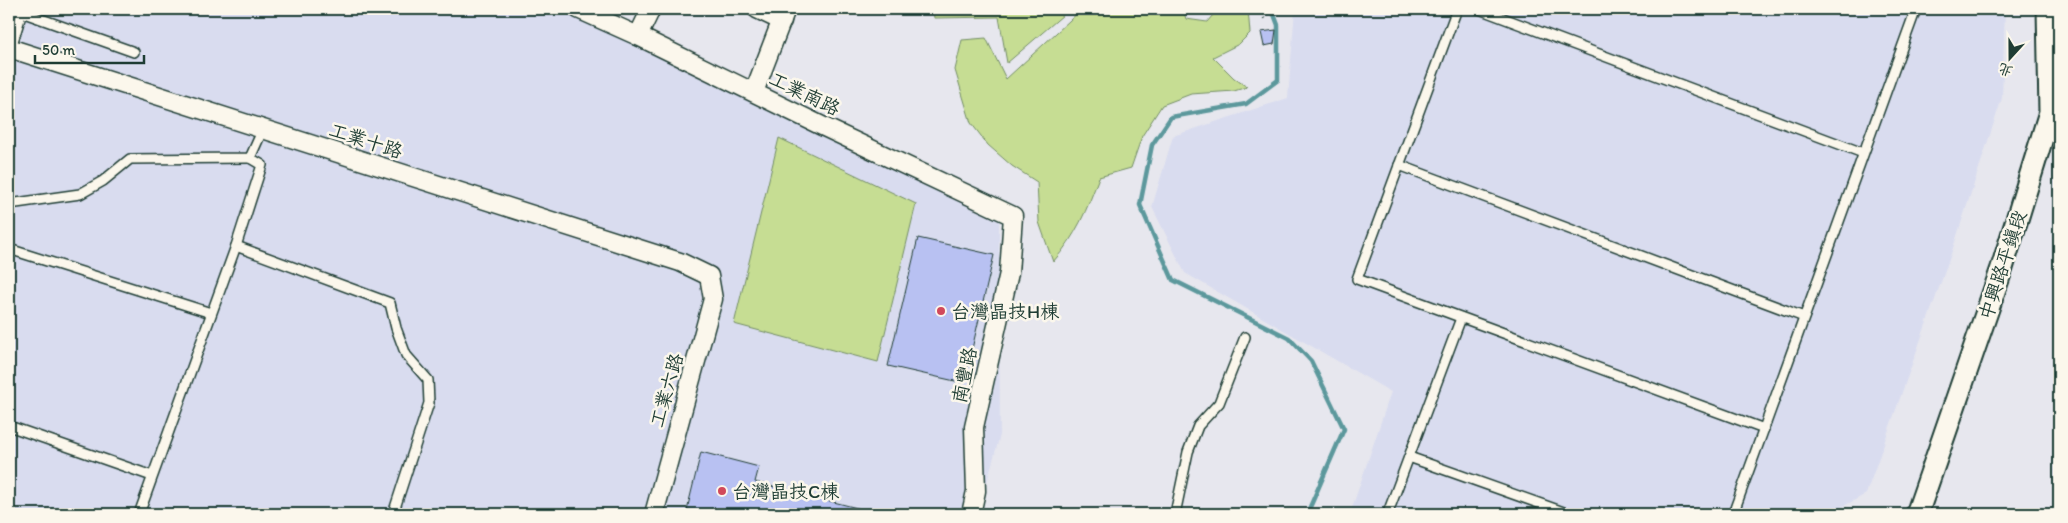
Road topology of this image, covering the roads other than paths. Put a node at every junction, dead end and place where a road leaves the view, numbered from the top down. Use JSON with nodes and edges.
{"nodes":[{"id":1,"x":13,"y":9,"type":"edge"},
{"id":2,"x":578,"y":9,"type":"edge"},
{"id":3,"x":651,"y":9,"type":"edge"},
{"id":4,"x":757,"y":9,"type":"edge"},
{"id":5,"x":1457,"y":9,"type":"edge"},
{"id":6,"x":1479,"y":9,"type":"edge"},
{"id":7,"x":1916,"y":9,"type":"edge"},
{"id":8,"x":2048,"y":9,"type":"edge"},
{"id":9,"x":22,"y":12,"type":"junction"},
{"id":10,"x":784,"y":15,"type":"edge"},
{"id":11,"x":638,"y":36,"type":"junction"},
{"id":12,"x":10,"y":48,"type":"edge"},
{"id":13,"x":134,"y":52,"type":"dead end"},
{"id":14,"x":754,"y":92,"type":"junction"},
{"id":15,"x":2055,"y":111,"type":"edge"},
{"id":16,"x":263,"y":129,"type":"junction"},
{"id":17,"x":1863,"y":153,"type":"junction"},
{"id":18,"x":250,"y":158,"type":"junction"},
{"id":19,"x":1399,"y":165,"type":"junction"},
{"id":20,"x":9,"y":204,"type":"edge"},
{"id":21,"x":1013,"y":216,"type":"joint"},
{"id":22,"x":236,"y":246,"type":"junction"},
{"id":23,"x":9,"y":249,"type":"edge"},
{"id":24,"x":709,"y":276,"type":"joint"},
{"id":25,"x":211,"y":313,"type":"junction"},
{"id":26,"x":1804,"y":317,"type":"junction"},
{"id":27,"x":1461,"y":318,"type":"junction"},
{"id":28,"x":1245,"y":337,"type":"dead end"},
{"id":29,"x":9,"y":426,"type":"edge"},
{"id":30,"x":1764,"y":430,"type":"junction"},
{"id":31,"x":1408,"y":457,"type":"junction"},
{"id":32,"x":152,"y":476,"type":"junction"},
{"id":33,"x":139,"y":514,"type":"edge"},
{"id":34,"x":393,"y":514,"type":"edge"},
{"id":35,"x":654,"y":514,"type":"edge"},
{"id":36,"x":971,"y":514,"type":"edge"},
{"id":37,"x":1175,"y":514,"type":"edge"},
{"id":38,"x":1390,"y":514,"type":"edge"},
{"id":39,"x":1569,"y":514,"type":"edge"},
{"id":40,"x":1733,"y":514,"type":"edge"},
{"id":41,"x":1917,"y":514,"type":"edge"}],
"edges":[{"from":1,"to":9,"type":"lane"},
{"from":2,"to":11,"type":"street","name":"工業南路"},
{"from":3,"to":11,"type":"street"},
{"from":4,"to":10,"type":"street"},
{"from":5,"to":19,"type":"lane"},
{"from":6,"to":17,"type":"lane"},
{"from":7,"to":17,"type":"lane"},
{"from":8,"to":15,"type":"street","name":"中興路平鎮段"},
{"from":9,"to":12,"type":"lane"},
{"from":9,"to":13,"type":"lane"},
{"from":10,"to":14,"type":"street"},
{"from":11,"to":14,"type":"street","name":"工業南路"},
{"from":12,"to":16,"type":"street","name":"工業十路"},
{"from":14,"to":21,"type":"street","name":"工業南路"},
{"from":15,"to":41,"type":"street","name":"中興路平鎮段"},
{"from":16,"to":18,"type":"lane"},
{"from":16,"to":24,"type":"street","name":"工業十路"},
{"from":17,"to":26,"type":"lane"},
{"from":18,"to":20,"type":"lane"},
{"from":18,"to":22,"type":"lane"},
{"from":19,"to":26,"type":"lane"},
{"from":19,"to":27,"type":"lane"},
{"from":21,"to":36,"type":"street","name":"南豐路"},
{"from":22,"to":25,"type":"lane"},
{"from":22,"to":34,"type":"lane"},
{"from":23,"to":25,"type":"lane"},
{"from":24,"to":35,"type":"street","name":"工業六路"},
{"from":25,"to":32,"type":"lane"},
{"from":26,"to":30,"type":"lane"},
{"from":27,"to":30,"type":"lane"},
{"from":27,"to":31,"type":"lane"},
{"from":28,"to":37,"type":"lane"},
{"from":29,"to":32,"type":"lane"},
{"from":30,"to":40,"type":"lane"},
{"from":31,"to":38,"type":"lane"},
{"from":31,"to":39,"type":"lane"},
{"from":32,"to":33,"type":"lane"}]}
